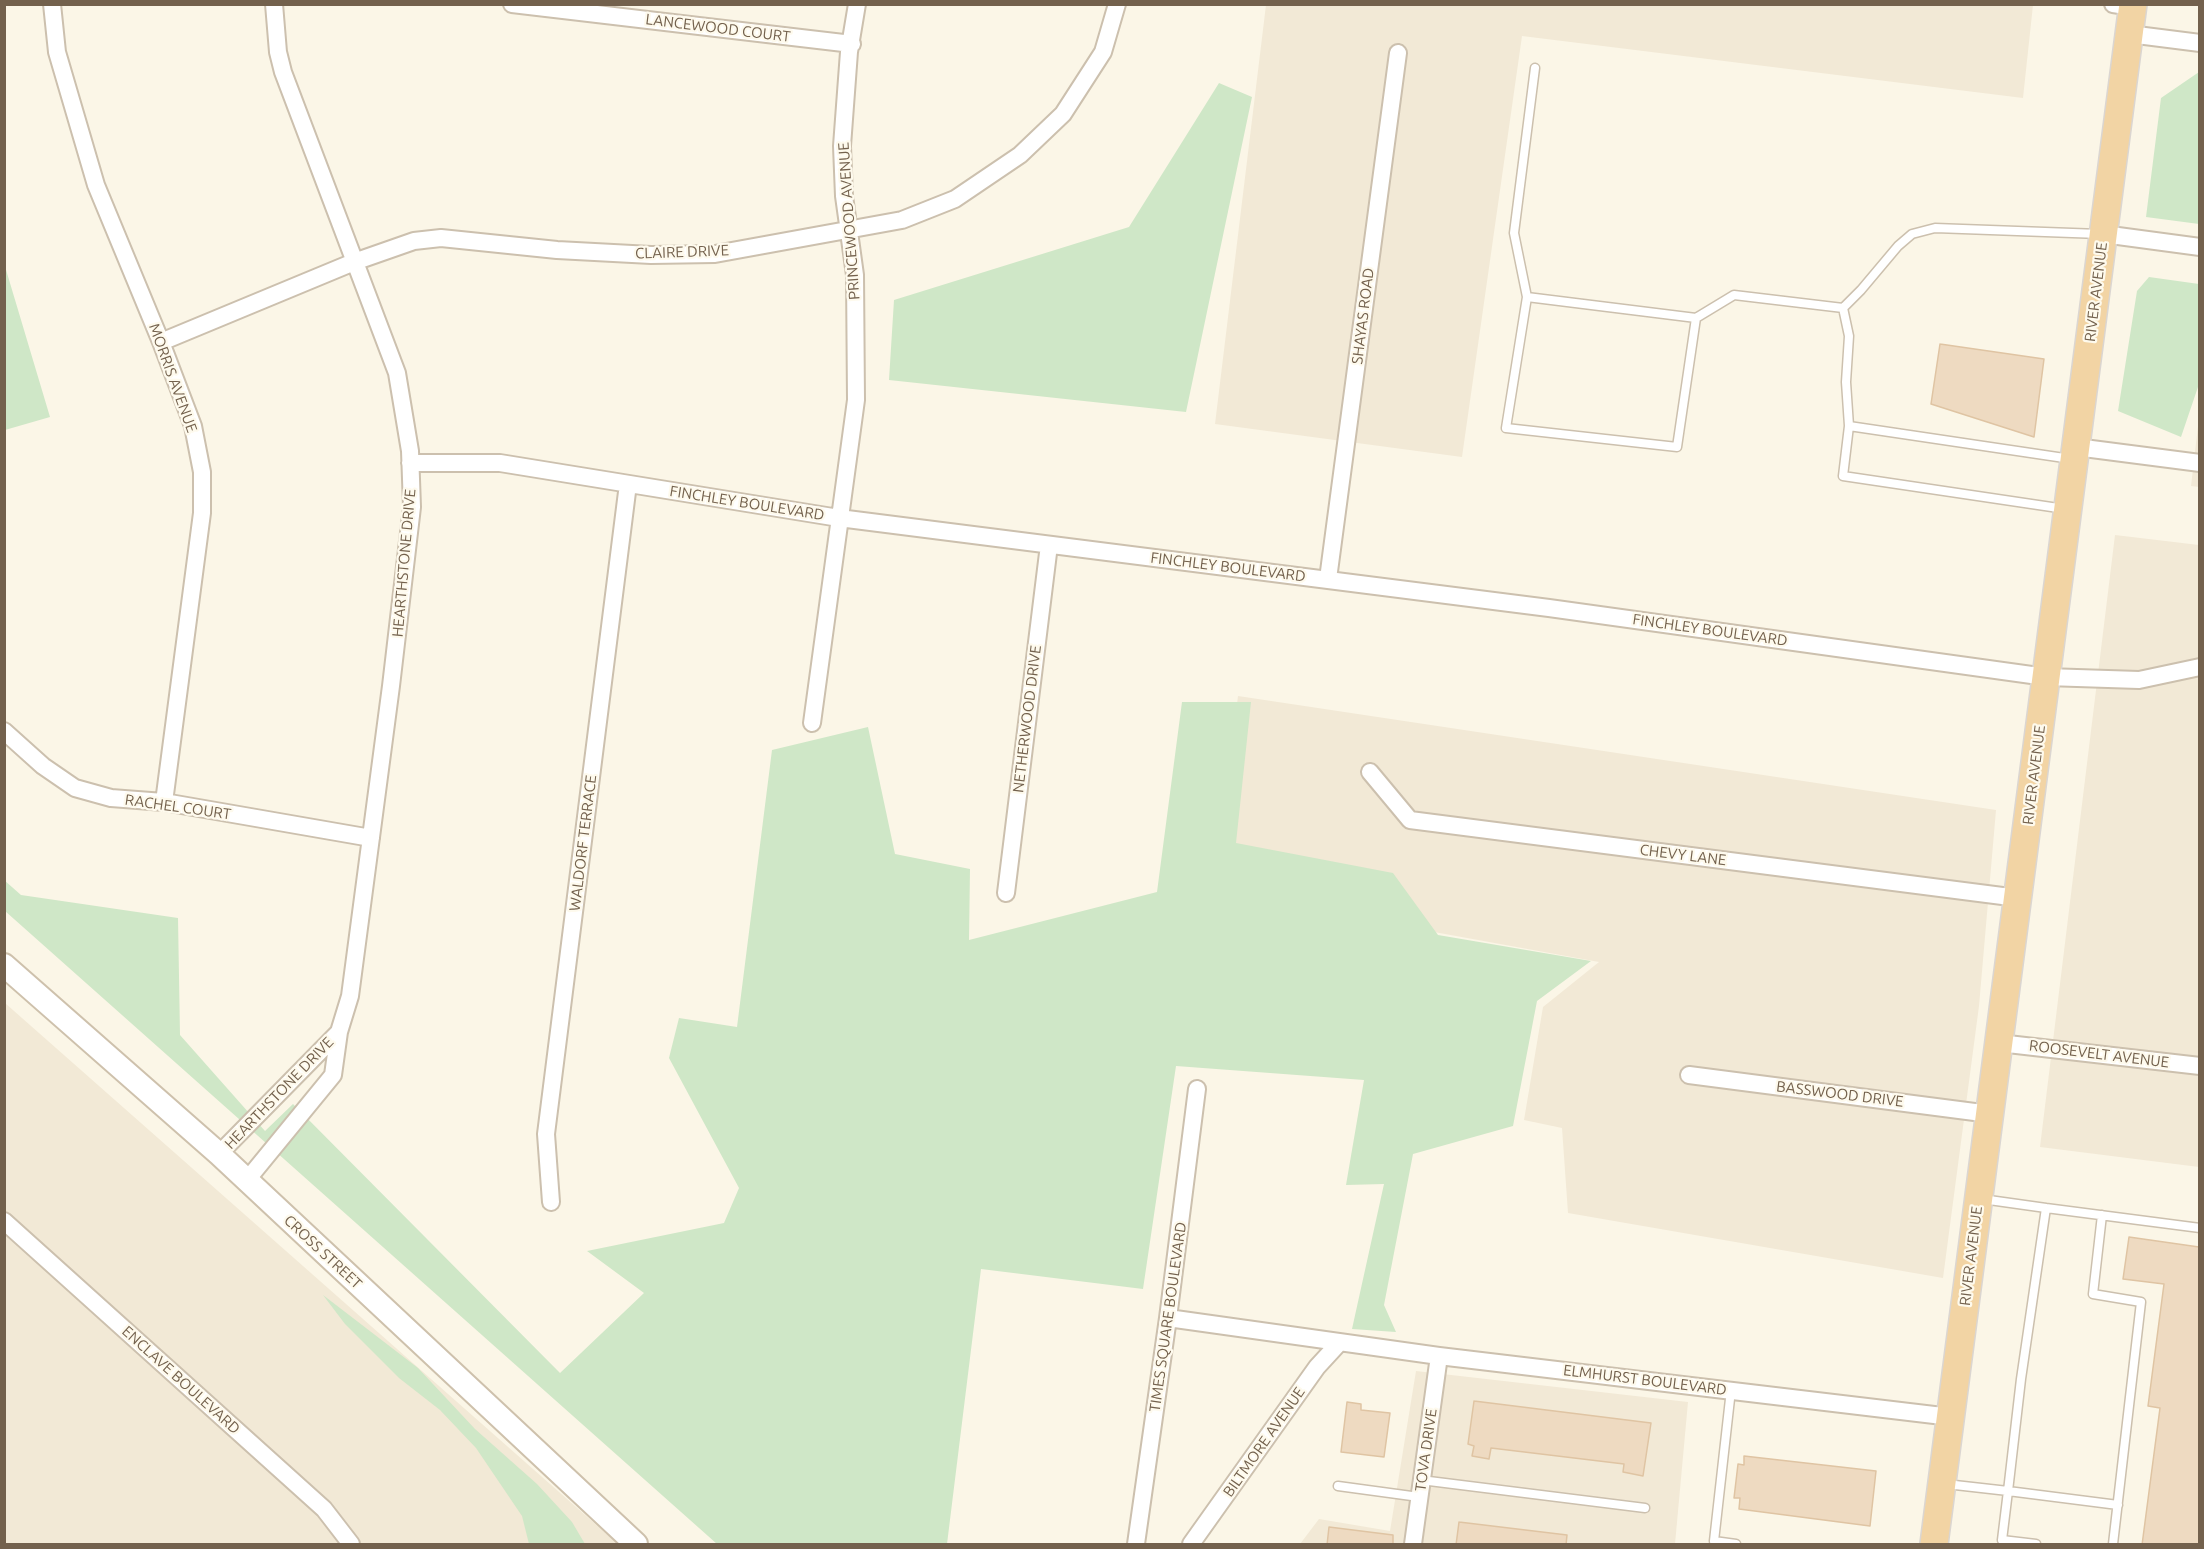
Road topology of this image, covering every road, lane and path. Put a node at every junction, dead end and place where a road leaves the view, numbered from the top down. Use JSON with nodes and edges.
{"nodes":[{"id":1,"x":52,"y":4,"type":"edge"},
{"id":2,"x":274,"y":4,"type":"edge"},
{"id":3,"x":513,"y":4,"type":"edge"},
{"id":4,"x":857,"y":4,"type":"edge"},
{"id":5,"x":1117,"y":4,"type":"edge"},
{"id":6,"x":2126,"y":5,"type":"edge"},
{"id":7,"x":2129,"y":34,"type":"junction"},
{"id":8,"x":2199,"y":43,"type":"edge"},
{"id":9,"x":852,"y":44,"type":"junction"},
{"id":10,"x":1398,"y":53,"type":"dead end"},
{"id":11,"x":1535,"y":68,"type":"dead end"},
{"id":12,"x":849,"y":230,"type":"junction"},
{"id":13,"x":2103,"y":234,"type":"junction"},
{"id":14,"x":2199,"y":247,"type":"edge"},
{"id":15,"x":354,"y":262,"type":"junction"},
{"id":16,"x":1527,"y":297,"type":"junction"},
{"id":17,"x":1843,"y":308,"type":"junction"},
{"id":18,"x":1696,"y":318,"type":"junction"},
{"id":19,"x":161,"y":342,"type":"junction"},
{"id":20,"x":1849,"y":426,"type":"junction"},
{"id":21,"x":2075,"y":453,"type":"junction"},
{"id":22,"x":411,"y":463,"type":"junction"},
{"id":23,"x":2199,"y":463,"type":"edge"},
{"id":24,"x":628,"y":484,"type":"junction"},
{"id":25,"x":2068,"y":510,"type":"junction"},
{"id":26,"x":839,"y":518,"type":"junction"},
{"id":27,"x":1049,"y":545,"type":"junction"},
{"id":28,"x":1328,"y":579,"type":"junction"},
{"id":29,"x":2199,"y":667,"type":"edge"},
{"id":30,"x":2046,"y":677,"type":"junction"},
{"id":31,"x":812,"y":723,"type":"dead end"},
{"id":32,"x":4,"y":731,"type":"edge"},
{"id":33,"x":1370,"y":772,"type":"dead end"},
{"id":34,"x":164,"y":802,"type":"junction"},
{"id":35,"x":371,"y":838,"type":"junction"},
{"id":36,"x":1006,"y":893,"type":"dead end"},
{"id":37,"x":2018,"y":898,"type":"junction"},
{"id":38,"x":4,"y":965,"type":"edge"},
{"id":39,"x":339,"y":1032,"type":"junction"},
{"id":40,"x":1999,"y":1043,"type":"junction"},
{"id":41,"x":2199,"y":1066,"type":"edge"},
{"id":42,"x":1689,"y":1075,"type":"dead end"},
{"id":43,"x":1197,"y":1089,"type":"dead end"},
{"id":44,"x":1990,"y":1114,"type":"junction"},
{"id":45,"x":219,"y":1154,"type":"junction"},
{"id":46,"x":247,"y":1180,"type":"junction"},
{"id":47,"x":1979,"y":1199,"type":"junction"},
{"id":48,"x":551,"y":1202,"type":"dead end"},
{"id":49,"x":2046,"y":1208,"type":"junction"},
{"id":50,"x":2102,"y":1215,"type":"junction"},
{"id":51,"x":4,"y":1221,"type":"edge"},
{"id":52,"x":2199,"y":1228,"type":"edge"},
{"id":53,"x":1168,"y":1318,"type":"junction"},
{"id":54,"x":1340,"y":1342,"type":"junction"},
{"id":55,"x":1439,"y":1356,"type":"junction"},
{"id":56,"x":1731,"y":1390,"type":"junction"},
{"id":57,"x":1951,"y":1417,"type":"junction"},
{"id":58,"x":1942,"y":1483,"type":"junction"},
{"id":59,"x":1338,"y":1486,"type":"dead end"},
{"id":60,"x":1420,"y":1489,"type":"junction"},
{"id":61,"x":2008,"y":1491,"type":"junction"},
{"id":62,"x":2118,"y":1505,"type":"junction"},
{"id":63,"x":1645,"y":1508,"type":"dead end"},
{"id":64,"x":2001,"y":1542,"type":"edge"},
{"id":65,"x":351,"y":1545,"type":"edge"},
{"id":66,"x":636,"y":1545,"type":"edge"},
{"id":67,"x":1136,"y":1545,"type":"edge"},
{"id":68,"x":1191,"y":1545,"type":"edge"},
{"id":69,"x":1413,"y":1545,"type":"edge"},
{"id":70,"x":1736,"y":1545,"type":"edge"},
{"id":71,"x":1934,"y":1545,"type":"edge"},
{"id":72,"x":2036,"y":1545,"type":"edge"},
{"id":73,"x":2113,"y":1545,"type":"edge"}],
"edges":[{"from":1,"to":19,"type":"street","name":"MORRIS AVENUE"},
{"from":2,"to":15,"type":"street","name":"HEARTHSTONE DRIVE"},
{"from":3,"to":9,"type":"street","name":"LANCEWOOD COURT"},
{"from":4,"to":9,"type":"street","name":"PRINCEWOOD AVENUE"},
{"from":5,"to":12,"type":"street","name":"CLAIRE DRIVE"},
{"from":6,"to":7,"type":"highway","name":"RIVER AVENUE"},
{"from":7,"to":8,"type":"street"},
{"from":7,"to":13,"type":"highway","name":"RIVER AVENUE"},
{"from":9,"to":12,"type":"street","name":"PRINCEWOOD AVENUE"},
{"from":10,"to":28,"type":"street","name":"SHAYAS ROAD"},
{"from":11,"to":16,"type":"lane"},
{"from":12,"to":15,"type":"street","name":"CLAIRE DRIVE"},
{"from":12,"to":26,"type":"street","name":"PRINCEWOOD AVENUE"},
{"from":13,"to":14,"type":"street"},
{"from":13,"to":17,"type":"lane"},
{"from":13,"to":21,"type":"highway","name":"RIVER AVENUE"},
{"from":15,"to":19,"type":"street","name":"CLAIRE DRIVE"},
{"from":15,"to":22,"type":"street","name":"HEARTHSTONE DRIVE"},
{"from":16,"to":18,"type":"lane"},
{"from":16,"to":18,"type":"lane"},
{"from":17,"to":18,"type":"lane"},
{"from":17,"to":20,"type":"lane"},
{"from":19,"to":34,"type":"street","name":"MORRIS AVENUE"},
{"from":20,"to":21,"type":"lane"},
{"from":20,"to":25,"type":"lane"},
{"from":21,"to":23,"type":"street"},
{"from":21,"to":25,"type":"highway","name":"RIVER AVENUE"},
{"from":22,"to":24,"type":"street","name":"FINCHLEY BOULEVARD"},
{"from":22,"to":35,"type":"street","name":"HEARTHSTONE DRIVE"},
{"from":24,"to":26,"type":"street","name":"FINCHLEY BOULEVARD"},
{"from":24,"to":48,"type":"street","name":"WALDORF TERRACE"},
{"from":25,"to":30,"type":"highway","name":"RIVER AVENUE"},
{"from":26,"to":27,"type":"street","name":"FINCHLEY BOULEVARD"},
{"from":26,"to":31,"type":"street","name":"PRINCEWOOD AVENUE"},
{"from":27,"to":28,"type":"street","name":"FINCHLEY BOULEVARD"},
{"from":27,"to":36,"type":"street","name":"NETHERWOOD DRIVE"},
{"from":28,"to":30,"type":"street","name":"FINCHLEY BOULEVARD"},
{"from":29,"to":30,"type":"street","name":"FINCHLEY BOULEVARD"},
{"from":30,"to":37,"type":"highway","name":"RIVER AVENUE"},
{"from":32,"to":34,"type":"street","name":"RACHEL COURT"},
{"from":33,"to":37,"type":"street","name":"CHEVY LANE"},
{"from":34,"to":35,"type":"street","name":"RACHEL COURT"},
{"from":35,"to":39,"type":"street","name":"HEARTHSTONE DRIVE"},
{"from":37,"to":40,"type":"highway","name":"RIVER AVENUE"},
{"from":38,"to":45,"type":"main road","name":"CROSS STREET"},
{"from":39,"to":45,"type":"street","name":"HEARTHSTONE DRIVE"},
{"from":39,"to":46,"type":"street","name":"HEARTHSTONE DRIVE"},
{"from":40,"to":41,"type":"street","name":"ROOSEVELT AVENUE"},
{"from":40,"to":44,"type":"highway","name":"RIVER AVENUE"},
{"from":42,"to":44,"type":"street","name":"BASSWOOD DRIVE"},
{"from":43,"to":53,"type":"street","name":"TIMES SQUARE BOULEVARD"},
{"from":44,"to":47,"type":"highway","name":"RIVER AVENUE"},
{"from":45,"to":46,"type":"main road","name":"CROSS STREET"},
{"from":46,"to":66,"type":"main road","name":"CROSS STREET"},
{"from":47,"to":49,"type":"lane"},
{"from":47,"to":57,"type":"highway","name":"RIVER AVENUE"},
{"from":49,"to":50,"type":"lane"},
{"from":49,"to":61,"type":"lane"},
{"from":50,"to":52,"type":"lane"},
{"from":50,"to":62,"type":"lane"},
{"from":51,"to":65,"type":"street","name":"ENCLAVE BOULEVARD"},
{"from":53,"to":54,"type":"street","name":"ELMHURST BOULEVARD"},
{"from":53,"to":67,"type":"street","name":"TIMES SQUARE BOULEVARD"},
{"from":54,"to":55,"type":"street","name":"ELMHURST BOULEVARD"},
{"from":54,"to":68,"type":"street","name":"BILTMORE AVENUE"},
{"from":55,"to":56,"type":"street","name":"ELMHURST BOULEVARD"},
{"from":55,"to":60,"type":"street","name":"TOVA DRIVE"},
{"from":56,"to":57,"type":"street","name":"ELMHURST BOULEVARD"},
{"from":56,"to":70,"type":"lane"},
{"from":57,"to":58,"type":"highway","name":"RIVER AVENUE"},
{"from":58,"to":61,"type":"lane"},
{"from":58,"to":71,"type":"highway","name":"RIVER AVENUE"},
{"from":59,"to":60,"type":"lane"},
{"from":60,"to":63,"type":"lane"},
{"from":60,"to":69,"type":"street","name":"TOVA DRIVE"},
{"from":61,"to":62,"type":"lane"},
{"from":61,"to":64,"type":"lane"},
{"from":62,"to":73,"type":"lane"},
{"from":64,"to":72,"type":"lane"}]}
